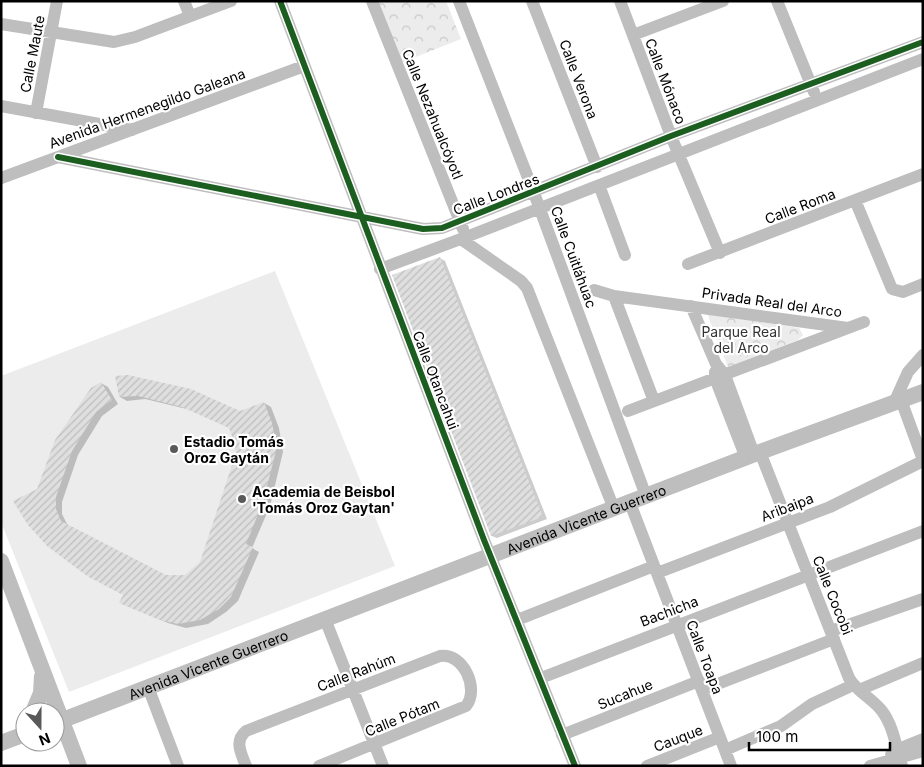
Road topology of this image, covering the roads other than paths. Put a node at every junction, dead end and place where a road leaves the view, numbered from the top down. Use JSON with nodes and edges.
{"nodes":[{"id":1,"x":57,"y":1,"type":"edge"},
{"id":2,"x":184,"y":1,"type":"edge"},
{"id":3,"x":231,"y":1,"type":"edge"},
{"id":4,"x":280,"y":1,"type":"edge"},
{"id":5,"x":372,"y":1,"type":"edge"},
{"id":6,"x":459,"y":1,"type":"edge"},
{"id":7,"x":532,"y":1,"type":"edge"},
{"id":8,"x":620,"y":1,"type":"edge"},
{"id":9,"x":723,"y":1,"type":"edge"},
{"id":10,"x":778,"y":1,"type":"edge"},
{"id":11,"x":190,"y":16,"type":"junction"},
{"id":12,"x":1,"y":24,"type":"edge"},
{"id":13,"x":50,"y":32,"type":"junction"},
{"id":14,"x":633,"y":34,"type":"junction"},
{"id":15,"x":923,"y":42,"type":"edge"},
{"id":16,"x":923,"y":58,"type":"edge"},
{"id":17,"x":304,"y":66,"type":"junction"},
{"id":18,"x":811,"y":84,"type":"junction"},
{"id":19,"x":817,"y":100,"type":"junction"},
{"id":20,"x":1,"y":106,"type":"edge"},
{"id":21,"x":36,"y":112,"type":"junction"},
{"id":22,"x":133,"y":130,"type":"junction"},
{"id":23,"x":671,"y":136,"type":"junction"},
{"id":24,"x":678,"y":153,"type":"junction"},
{"id":25,"x":58,"y":157,"type":"junction"},
{"id":26,"x":597,"y":167,"type":"junction"},
{"id":27,"x":923,"y":174,"type":"edge"},
{"id":28,"x":1,"y":178,"type":"edge"},
{"id":29,"x":599,"y":185,"type":"junction"},
{"id":30,"x":534,"y":192,"type":"junction"},
{"id":31,"x":855,"y":200,"type":"junction"},
{"id":32,"x":540,"y":208,"type":"junction"},
{"id":33,"x":361,"y":217,"type":"junction"},
{"id":34,"x":460,"y":222,"type":"junction"},
{"id":35,"x":464,"y":238,"type":"junction"},
{"id":36,"x":720,"y":253,"type":"junction"},
{"id":37,"x":625,"y":255,"type":"dead end"},
{"id":38,"x":688,"y":264,"type":"dead end"},
{"id":39,"x":380,"y":269,"type":"junction"},
{"id":40,"x":923,"y":284,"type":"edge"},
{"id":41,"x":594,"y":290,"type":"dead end"},
{"id":42,"x":614,"y":296,"type":"junction"},
{"id":43,"x":691,"y":306,"type":"junction"},
{"id":44,"x":864,"y":322,"type":"dead end"},
{"id":45,"x":848,"y":328,"type":"junction"},
{"id":46,"x":923,"y":355,"type":"edge"},
{"id":47,"x":720,"y":377,"type":"junction"},
{"id":48,"x":923,"y":392,"type":"edge"},
{"id":49,"x":654,"y":401,"type":"junction"},
{"id":50,"x":897,"y":402,"type":"junction"},
{"id":51,"x":628,"y":411,"type":"dead end"},
{"id":52,"x":753,"y":455,"type":"junction"},
{"id":53,"x":923,"y":460,"type":"edge"},
{"id":54,"x":646,"y":496,"type":"junction"},
{"id":55,"x":630,"y":503,"type":"junction"},
{"id":56,"x":614,"y":509,"type":"junction"},
{"id":57,"x":788,"y":522,"type":"junction"},
{"id":58,"x":923,"y":531,"type":"edge"},
{"id":59,"x":491,"y":556,"type":"junction"},
{"id":60,"x":1,"y":562,"type":"edge"},
{"id":61,"x":656,"y":569,"type":"junction"},
{"id":62,"x":808,"y":574,"type":"junction"},
{"id":63,"x":923,"y":599,"type":"edge"},
{"id":64,"x":325,"y":620,"type":"junction"},
{"id":65,"x":517,"y":620,"type":"junction"},
{"id":66,"x":677,"y":624,"type":"junction"},
{"id":67,"x":833,"y":635,"type":"junction"},
{"id":68,"x":923,"y":664,"type":"edge"},
{"id":69,"x":42,"y":669,"type":"junction"},
{"id":70,"x":468,"y":677,"type":"joint"},
{"id":71,"x":541,"y":678,"type":"junction"},
{"id":72,"x":700,"y":686,"type":"junction"},
{"id":73,"x":148,"y":688,"type":"junction"},
{"id":74,"x":856,"y":688,"type":"junction"},
{"id":75,"x":353,"y":689,"type":"junction"},
{"id":76,"x":39,"y":702,"type":"edge"},
{"id":77,"x":52,"y":702,"type":"edge"},
{"id":78,"x":65,"y":719,"type":"edge"},
{"id":79,"x":562,"y":735,"type":"junction"},
{"id":80,"x":65,"y":737,"type":"edge"},
{"id":81,"x":720,"y":737,"type":"junction"},
{"id":82,"x":923,"y":739,"type":"edge"},
{"id":83,"x":375,"y":744,"type":"junction"},
{"id":84,"x":724,"y":750,"type":"junction"},
{"id":85,"x":906,"y":754,"type":"edge"},
{"id":86,"x":79,"y":766,"type":"edge"},
{"id":87,"x":178,"y":766,"type":"edge"},
{"id":88,"x":246,"y":766,"type":"edge"},
{"id":89,"x":319,"y":766,"type":"edge"},
{"id":90,"x":383,"y":766,"type":"edge"},
{"id":91,"x":575,"y":766,"type":"edge"},
{"id":92,"x":647,"y":766,"type":"edge"},
{"id":93,"x":731,"y":766,"type":"edge"},
{"id":94,"x":870,"y":766,"type":"edge"}],
"edges":[{"from":1,"to":13,"type":"street","name":"Calle Maute"},
{"from":2,"to":11,"type":"street"},
{"from":3,"to":11,"type":"street"},
{"from":4,"to":17,"type":"street","name":"Calle Otancahui"},
{"from":5,"to":34,"type":"street","name":"Calle Nezahualcóyotl"},
{"from":6,"to":30,"type":"street","name":"Calle Cuitláhuac"},
{"from":7,"to":26,"type":"street","name":"Calle Verona"},
{"from":8,"to":14,"type":"street","name":"Calle Mónaco"},
{"from":9,"to":14,"type":"street"},
{"from":10,"to":18,"type":"street"},
{"from":11,"to":13,"type":"street"},
{"from":12,"to":13,"type":"street"},
{"from":13,"to":21,"type":"street","name":"Calle Maute"},
{"from":14,"to":23,"type":"street","name":"Calle Mónaco"},
{"from":15,"to":18,"type":"street","name":"Calle Londres"},
{"from":16,"to":19,"type":"street","name":"Calle Londres"},
{"from":17,"to":22,"type":"street","name":"Avenida Hermenegildo Galeana"},
{"from":17,"to":33,"type":"street","name":"Calle Otancahui"},
{"from":18,"to":19,"type":"street"},
{"from":18,"to":23,"type":"street","name":"Calle Londres"},
{"from":19,"to":24,"type":"street","name":"Calle Londres"},
{"from":20,"to":21,"type":"street"},
{"from":21,"to":22,"type":"street"},
{"from":22,"to":25,"type":"street","name":"Avenida Hermenegildo Galeana"},
{"from":23,"to":24,"type":"street","name":"Calle Mónaco"},
{"from":23,"to":26,"type":"street","name":"Calle Londres"},
{"from":24,"to":29,"type":"street","name":"Calle Londres"},
{"from":24,"to":36,"type":"street","name":"Calle Mónaco"},
{"from":25,"to":28,"type":"street","name":"Avenida Hermenegildo Galeana"},
{"from":25,"to":33,"type":"street","name":"Calle Londres"},
{"from":26,"to":30,"type":"street","name":"Calle Londres"},
{"from":27,"to":31,"type":"street","name":"Calle Roma"},
{"from":29,"to":32,"type":"street","name":"Calle Londres"},
{"from":29,"to":37,"type":"street"},
{"from":30,"to":32,"type":"street","name":"Calle Cuitláhuac"},
{"from":30,"to":34,"type":"street","name":"Calle Londres"},
{"from":31,"to":36,"type":"street","name":"Calle Roma"},
{"from":31,"to":40,"type":"street"},
{"from":32,"to":35,"type":"street","name":"Calle Londres"},
{"from":32,"to":54,"type":"street","name":"Calle Cuitláhuac"},
{"from":33,"to":34,"type":"street","name":"Calle Londres"},
{"from":33,"to":39,"type":"street","name":"Calle Otancahui"},
{"from":34,"to":35,"type":"street","name":"Calle Nezahualcóyotl"},
{"from":35,"to":39,"type":"street","name":"Calle Londres"},
{"from":35,"to":56,"type":"street"},
{"from":36,"to":38,"type":"street","name":"Calle Roma"},
{"from":39,"to":59,"type":"street","name":"Calle Otancahui"},
{"from":41,"to":42,"type":"street","name":"Privada Real del Arco"},
{"from":42,"to":43,"type":"street","name":"Privada Real del Arco"},
{"from":42,"to":49,"type":"street"},
{"from":43,"to":45,"type":"street","name":"Privada Real del Arco"},
{"from":43,"to":47,"type":"street","name":"Privada Real del Arco"},
{"from":44,"to":45,"type":"street","name":"Privada Real del Arco"},
{"from":45,"to":47,"type":"street","name":"Privada Real del Arco"},
{"from":46,"to":50,"type":"street"},
{"from":47,"to":49,"type":"street","name":"Privada Real del Arco"},
{"from":47,"to":52,"type":"street","name":"Privada Real del Arco"},
{"from":48,"to":50,"type":"main road","name":"Avenida Vicente Guerrero"},
{"from":49,"to":51,"type":"street","name":"Privada Real del Arco"},
{"from":50,"to":52,"type":"main road","name":"Avenida Vicente Guerrero"},
{"from":50,"to":53,"type":"street"},
{"from":52,"to":54,"type":"main road","name":"Avenida Vicente Guerrero"},
{"from":52,"to":57,"type":"street","name":"Calle Cocobi"},
{"from":53,"to":57,"type":"street","name":"Aribaipa"},
{"from":54,"to":55,"type":"main road","name":"Avenida Vicente Guerrero"},
{"from":55,"to":56,"type":"main road","name":"Avenida Vicente Guerrero"},
{"from":55,"to":61,"type":"street","name":"Calle Toapa"},
{"from":56,"to":59,"type":"main road","name":"Avenida Vicente Guerrero"},
{"from":57,"to":61,"type":"street","name":"Aribaipa"},
{"from":57,"to":62,"type":"street","name":"Calle Cocobi"},
{"from":58,"to":62,"type":"street","name":"Bachicha"},
{"from":59,"to":64,"type":"main road","name":"Avenida Vicente Guerrero"},
{"from":59,"to":65,"type":"street","name":"Calle Otancahui"},
{"from":60,"to":69,"type":"main road"},
{"from":61,"to":65,"type":"street","name":"Aribaipa"},
{"from":61,"to":66,"type":"street","name":"Calle Toapa"},
{"from":62,"to":66,"type":"street","name":"Bachicha"},
{"from":62,"to":67,"type":"street","name":"Calle Cocobi"},
{"from":63,"to":67,"type":"street","name":"Sucahue"},
{"from":64,"to":73,"type":"main road","name":"Avenida Vicente Guerrero"},
{"from":64,"to":75,"type":"street"},
{"from":65,"to":71,"type":"street","name":"Calle Otancahui"},
{"from":66,"to":71,"type":"street","name":"Bachicha"},
{"from":66,"to":72,"type":"street","name":"Calle Toapa"},
{"from":67,"to":72,"type":"street","name":"Sucahue"},
{"from":67,"to":74,"type":"street","name":"Calle Cocobi"},
{"from":68,"to":74,"type":"street"},
{"from":69,"to":76,"type":"main road"},
{"from":69,"to":77,"type":"main road"},
{"from":70,"to":75,"type":"street","name":"Calle Rahúm"},
{"from":70,"to":83,"type":"street","name":"Calle Pótam"},
{"from":71,"to":79,"type":"street","name":"Calle Otancahui"},
{"from":72,"to":79,"type":"street","name":"Sucahue"},
{"from":72,"to":81,"type":"street","name":"Calle Toapa"},
{"from":73,"to":78,"type":"main road","name":"Avenida Vicente Guerrero"},
{"from":73,"to":87,"type":"street"},
{"from":74,"to":84,"type":"street"},
{"from":74,"to":85,"type":"street","name":"Calle Cocobi"},
{"from":75,"to":83,"type":"street"},
{"from":75,"to":88,"type":"street","name":"Calle Rahúm"},
{"from":79,"to":91,"type":"street","name":"Calle Otancahui"},
{"from":80,"to":86,"type":"main road"},
{"from":81,"to":84,"type":"street","name":"Calle Toapa"},
{"from":81,"to":92,"type":"street","name":"Cauque"},
{"from":82,"to":85,"type":"street"},
{"from":83,"to":89,"type":"street","name":"Calle Pótam"},
{"from":83,"to":90,"type":"street"},
{"from":84,"to":93,"type":"street","name":"Calle Toapa"},
{"from":85,"to":94,"type":"street"}]}
